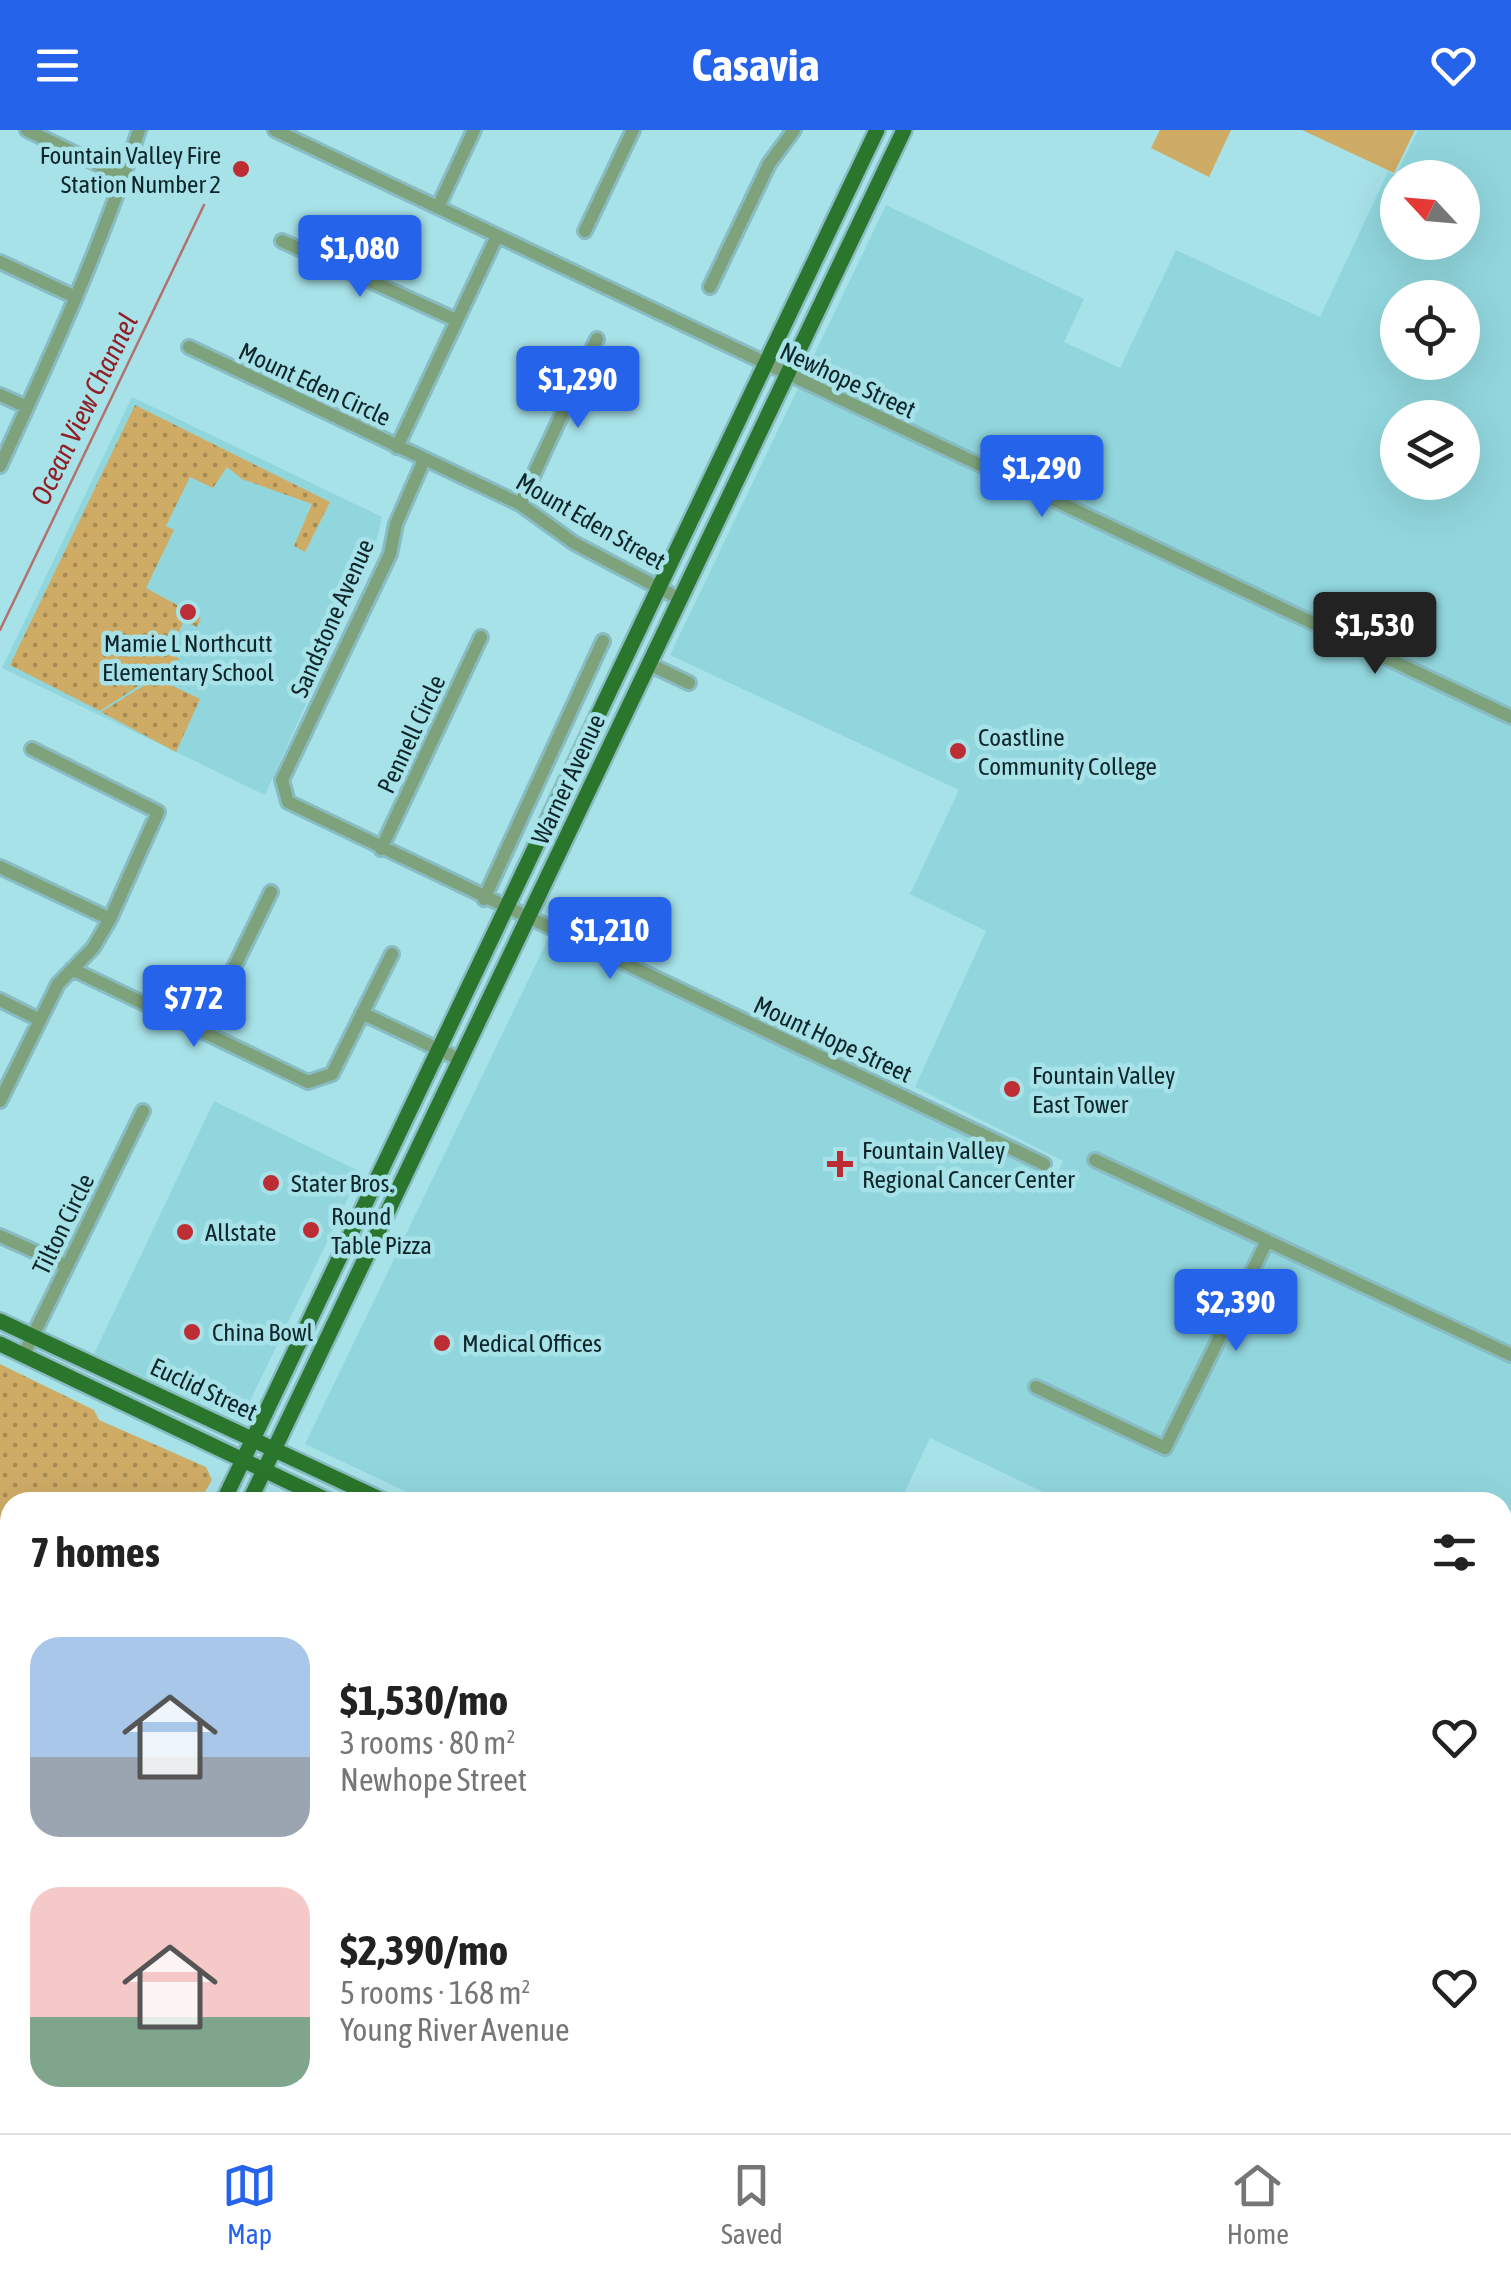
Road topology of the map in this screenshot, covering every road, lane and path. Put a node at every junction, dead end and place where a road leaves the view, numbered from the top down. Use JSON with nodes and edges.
{"nodes":[{"id":1,"x":27,"y":130,"type":"edge"},
{"id":2,"x":139,"y":130,"type":"edge"},
{"id":3,"x":275,"y":130,"type":"edge"},
{"id":4,"x":474,"y":130,"type":"edge"},
{"id":5,"x":632,"y":130,"type":"edge"},
{"id":6,"x":794,"y":130,"type":"edge"},
{"id":7,"x":876,"y":130,"type":"edge"},
{"id":8,"x":904,"y":130,"type":"edge"},
{"id":9,"x":301,"y":135,"type":"edge"},
{"id":10,"x":126,"y":178,"type":"junction"},
{"id":11,"x":438,"y":207,"type":"junction"},
{"id":12,"x":585,"y":231,"type":"dead end"},
{"id":13,"x":496,"y":238,"type":"junction"},
{"id":14,"x":282,"y":241,"type":"dead end"},
{"id":15,"x":0,"y":262,"type":"edge"},
{"id":16,"x":710,"y":287,"type":"dead end"},
{"id":17,"x":73,"y":296,"type":"junction"},
{"id":18,"x":456,"y":320,"type":"junction"},
{"id":19,"x":597,"y":339,"type":"dead end"},
{"id":20,"x":189,"y":346,"type":"dead end"},
{"id":21,"x":764,"y":365,"type":"junction"},
{"id":22,"x":788,"y":376,"type":"junction"},
{"id":23,"x":0,"y":394,"type":"edge"},
{"id":24,"x":27,"y":407,"type":"junction"},
{"id":25,"x":397,"y":448,"type":"junction"},
{"id":26,"x":424,"y":460,"type":"junction"},
{"id":27,"x":0,"y":466,"type":"edge"},
{"id":28,"x":520,"y":504,"type":"junction"},
{"id":29,"x":658,"y":586,"type":"junction"},
{"id":30,"x":680,"y":598,"type":"junction"},
{"id":31,"x":481,"y":637,"type":"dead end"},
{"id":32,"x":603,"y":641,"type":"dead end"},
{"id":33,"x":649,"y":664,"type":"junction"},
{"id":34,"x":689,"y":683,"type":"dead end"},
{"id":35,"x":1511,"y":718,"type":"edge"},
{"id":36,"x":32,"y":749,"type":"dead end"},
{"id":37,"x":284,"y":794,"type":"joint"},
{"id":38,"x":382,"y":849,"type":"junction"},
{"id":39,"x":0,"y":867,"type":"edge"},
{"id":40,"x":270,"y":892,"type":"dead end"},
{"id":41,"x":484,"y":899,"type":"junction"},
{"id":42,"x":507,"y":909,"type":"junction"},
{"id":43,"x":110,"y":920,"type":"junction"},
{"id":44,"x":530,"y":920,"type":"junction"},
{"id":45,"x":392,"y":954,"type":"dead end"},
{"id":46,"x":72,"y":969,"type":"junction"},
{"id":47,"x":0,"y":1000,"type":"edge"},
{"id":48,"x":362,"y":1012,"type":"junction"},
{"id":49,"x":40,"y":1020,"type":"junction"},
{"id":50,"x":203,"y":1031,"type":"junction"},
{"id":51,"x":440,"y":1049,"type":"junction"},
{"id":52,"x":461,"y":1060,"type":"junction"},
{"id":53,"x":0,"y":1100,"type":"edge"},
{"id":54,"x":143,"y":1112,"type":"dead end"},
{"id":55,"x":403,"y":1128,"type":"junction"},
{"id":56,"x":1096,"y":1160,"type":"dead end"},
{"id":57,"x":1044,"y":1164,"type":"dead end"},
{"id":58,"x":397,"y":1195,"type":"junction"},
{"id":59,"x":0,"y":1236,"type":"edge"},
{"id":60,"x":1268,"y":1241,"type":"junction"},
{"id":61,"x":67,"y":1266,"type":"junction"},
{"id":62,"x":0,"y":1322,"type":"edge"},
{"id":63,"x":32,"y":1336,"type":"junction"},
{"id":64,"x":0,"y":1344,"type":"edge"},
{"id":65,"x":1511,"y":1355,"type":"edge"},
{"id":66,"x":24,"y":1356,"type":"junction"},
{"id":67,"x":1036,"y":1387,"type":"dead end"},
{"id":68,"x":252,"y":1438,"type":"junction"},
{"id":69,"x":274,"y":1449,"type":"junction"},
{"id":70,"x":242,"y":1460,"type":"junction"},
{"id":71,"x":264,"y":1470,"type":"junction"},
{"id":72,"x":228,"y":1492,"type":"edge"},
{"id":73,"x":254,"y":1492,"type":"edge"},
{"id":74,"x":310,"y":1492,"type":"edge"},
{"id":75,"x":365,"y":1492,"type":"edge"}],
"edges":[{"from":1,"to":10,"type":"street"},
{"from":2,"to":10,"type":"street"},
{"from":3,"to":9,"type":"street","name":"Newhope Street"},
{"from":4,"to":11,"type":"street"},
{"from":5,"to":12,"type":"street"},
{"from":6,"to":16,"type":"street"},
{"from":7,"to":21,"type":"main road","name":"Warner Avenue"},
{"from":8,"to":22,"type":"main road","name":"Warner Avenue"},
{"from":9,"to":11,"type":"street","name":"Newhope Street"},
{"from":10,"to":17,"type":"street"},
{"from":11,"to":13,"type":"street","name":"Newhope Street"},
{"from":13,"to":18,"type":"street"},
{"from":13,"to":21,"type":"street","name":"Newhope Street"},
{"from":14,"to":18,"type":"street"},
{"from":15,"to":17,"type":"street"},
{"from":17,"to":24,"type":"street"},
{"from":18,"to":25,"type":"street"},
{"from":19,"to":28,"type":"street"},
{"from":20,"to":25,"type":"street","name":"Mount Eden Circle"},
{"from":21,"to":22,"type":"street","name":"Newhope Street"},
{"from":21,"to":29,"type":"main road","name":"Warner Avenue"},
{"from":22,"to":30,"type":"main road","name":"Warner Avenue"},
{"from":22,"to":35,"type":"street","name":"Newhope Street"},
{"from":23,"to":24,"type":"street"},
{"from":24,"to":27,"type":"street"},
{"from":25,"to":26,"type":"street","name":"Mount Eden Circle"},
{"from":26,"to":28,"type":"street","name":"Mount Eden Street"},
{"from":26,"to":37,"type":"street","name":"Sandstone Avenue"},
{"from":28,"to":29,"type":"street","name":"Mount Eden Street"},
{"from":29,"to":30,"type":"street","name":"Mount Eden Street"},
{"from":29,"to":42,"type":"main road","name":"Warner Avenue"},
{"from":30,"to":33,"type":"main road","name":"Warner Avenue"},
{"from":31,"to":38,"type":"street","name":"Pennell Circle"},
{"from":32,"to":41,"type":"street","name":"Warner Avenue"},
{"from":33,"to":34,"type":"street"},
{"from":33,"to":44,"type":"main road","name":"Warner Avenue"},
{"from":36,"to":43,"type":"street"},
{"from":37,"to":38,"type":"street","name":"Mount Hope Street"},
{"from":38,"to":41,"type":"street","name":"Mount Hope Street"},
{"from":39,"to":43,"type":"street"},
{"from":40,"to":50,"type":"street"},
{"from":41,"to":42,"type":"street","name":"Mount Hope Street"},
{"from":42,"to":44,"type":"street","name":"Mount Hope Street"},
{"from":42,"to":51,"type":"main road","name":"Warner Avenue"},
{"from":43,"to":46,"type":"street"},
{"from":44,"to":52,"type":"main road","name":"Warner Avenue"},
{"from":44,"to":57,"type":"street","name":"Mount Hope Street"},
{"from":45,"to":48,"type":"street"},
{"from":46,"to":49,"type":"street"},
{"from":46,"to":50,"type":"street"},
{"from":47,"to":49,"type":"street"},
{"from":48,"to":50,"type":"street"},
{"from":48,"to":51,"type":"street"},
{"from":49,"to":53,"type":"street"},
{"from":51,"to":52,"type":"street"},
{"from":51,"to":55,"type":"main road","name":"Warner Avenue"},
{"from":52,"to":58,"type":"main road","name":"Warner Avenue"},
{"from":54,"to":61,"type":"street","name":"Tilton Circle"},
{"from":55,"to":58,"type":"main road"},
{"from":55,"to":68,"type":"main road","name":"Warner Avenue"},
{"from":56,"to":60,"type":"street"},
{"from":58,"to":69,"type":"main road","name":"Warner Avenue"},
{"from":59,"to":61,"type":"street"},
{"from":60,"to":65,"type":"street"},
{"from":60,"to":67,"type":"street"},
{"from":61,"to":63,"type":"street","name":"Tilton Circle"},
{"from":62,"to":63,"type":"main road","name":"Euclid Street"},
{"from":63,"to":66,"type":"street","name":"Tilton Circle"},
{"from":63,"to":68,"type":"main road","name":"Euclid Street"},
{"from":64,"to":66,"type":"main road","name":"Euclid Street"},
{"from":66,"to":70,"type":"main road","name":"Euclid Street"},
{"from":68,"to":69,"type":"main road","name":"Euclid Street"},
{"from":68,"to":70,"type":"main road","name":"Warner Avenue"},
{"from":69,"to":71,"type":"main road","name":"Warner Avenue"},
{"from":69,"to":75,"type":"main road","name":"Euclid Street"},
{"from":70,"to":71,"type":"main road","name":"Euclid Street"},
{"from":70,"to":72,"type":"main road","name":"Warner Avenue"},
{"from":71,"to":73,"type":"main road","name":"Warner Avenue"},
{"from":71,"to":74,"type":"main road","name":"Euclid Street"}]}
